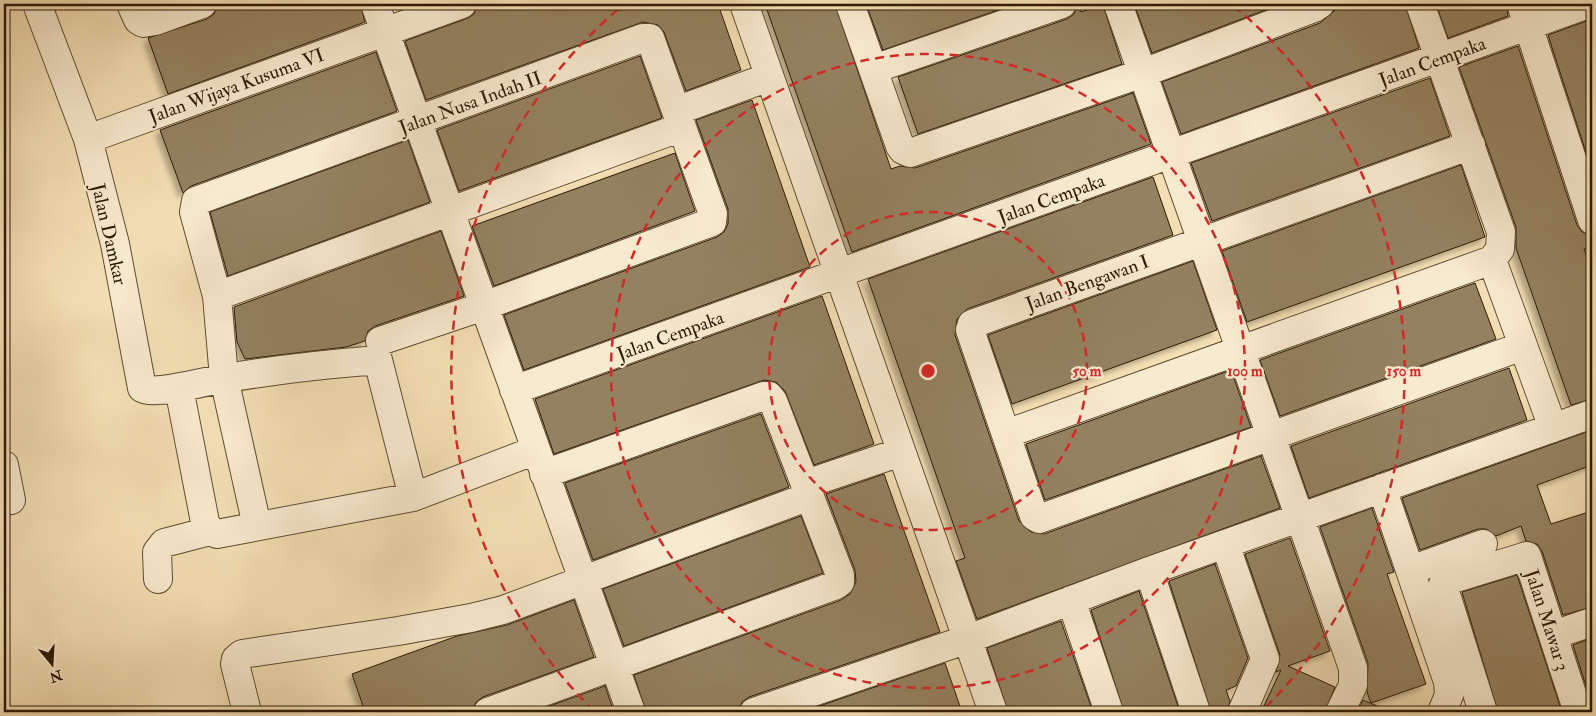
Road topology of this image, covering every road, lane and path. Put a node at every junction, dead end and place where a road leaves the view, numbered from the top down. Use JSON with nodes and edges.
{"nodes":[{"id":1,"x":37,"y":4,"type":"edge"},
{"id":2,"x":202,"y":4,"type":"edge"},
{"id":3,"x":375,"y":4,"type":"edge"},
{"id":4,"x":462,"y":4,"type":"edge"},
{"id":5,"x":744,"y":4,"type":"edge"},
{"id":6,"x":850,"y":4,"type":"edge"},
{"id":7,"x":1062,"y":4,"type":"edge"},
{"id":8,"x":1118,"y":4,"type":"edge"},
{"id":9,"x":1320,"y":4,"type":"edge"},
{"id":10,"x":1420,"y":4,"type":"edge"},
{"id":11,"x":1588,"y":4,"type":"edge"},
{"id":12,"x":137,"y":13,"type":"edge"},
{"id":13,"x":1524,"y":15,"type":"edge"},
{"id":14,"x":385,"y":31,"type":"junction"},
{"id":15,"x":1439,"y":58,"type":"junction"},
{"id":16,"x":874,"y":69,"type":"junction"},
{"id":17,"x":1143,"y":73,"type":"junction"},
{"id":18,"x":770,"y":77,"type":"junction"},
{"id":19,"x":679,"y":119,"type":"junction"},
{"id":20,"x":417,"y":121,"type":"junction"},
{"id":21,"x":88,"y":139,"type":"junction"},
{"id":22,"x":1471,"y":145,"type":"junction"},
{"id":23,"x":1172,"y":155,"type":"junction"},
{"id":24,"x":450,"y":211,"type":"junction"},
{"id":25,"x":1592,"y":220,"type":"edge"},
{"id":26,"x":1203,"y":241,"type":"junction"},
{"id":27,"x":1492,"y":260,"type":"junction"},
{"id":28,"x":838,"y":274,"type":"junction"},
{"id":29,"x":217,"y":296,"type":"junction"},
{"id":30,"x":484,"y":306,"type":"junction"},
{"id":31,"x":380,"y":341,"type":"dead end"},
{"id":32,"x":1523,"y":346,"type":"junction"},
{"id":33,"x":1242,"y":350,"type":"junction"},
{"id":34,"x":224,"y":378,"type":"junction"},
{"id":35,"x":179,"y":388,"type":"junction"},
{"id":36,"x":514,"y":390,"type":"junction"},
{"id":37,"x":1592,"y":414,"type":"edge"},
{"id":38,"x":1553,"y":428,"type":"junction"},
{"id":39,"x":1006,"y":434,"type":"junction"},
{"id":40,"x":1273,"y":436,"type":"junction"},
{"id":41,"x":902,"y":452,"type":"junction"},
{"id":42,"x":540,"y":462,"type":"junction"},
{"id":43,"x":4,"y":465,"type":"edge"},
{"id":44,"x":1382,"y":488,"type":"junction"},
{"id":45,"x":808,"y":490,"type":"junction"},
{"id":46,"x":413,"y":497,"type":"junction"},
{"id":47,"x":11,"y":500,"type":"dead end"},
{"id":48,"x":1301,"y":517,"type":"junction"},
{"id":49,"x":257,"y":526,"type":"junction"},
{"id":50,"x":210,"y":531,"type":"junction"},
{"id":51,"x":1225,"y":544,"type":"junction"},
{"id":52,"x":1483,"y":544,"type":"dead end"},
{"id":53,"x":1411,"y":570,"type":"junction"},
{"id":54,"x":1149,"y":571,"type":"junction"},
{"id":55,"x":158,"y":579,"type":"dead end"},
{"id":56,"x":583,"y":580,"type":"junction"},
{"id":57,"x":1071,"y":600,"type":"junction"},
{"id":58,"x":1592,"y":622,"type":"edge"},
{"id":59,"x":1553,"y":635,"type":"junction"},
{"id":60,"x":968,"y":639,"type":"junction"},
{"id":61,"x":616,"y":667,"type":"junction"},
{"id":62,"x":1592,"y":708,"type":"edge"},
{"id":63,"x":247,"y":712,"type":"edge"},
{"id":64,"x":488,"y":712,"type":"edge"},
{"id":65,"x":631,"y":712,"type":"edge"},
{"id":66,"x":754,"y":712,"type":"edge"},
{"id":67,"x":993,"y":712,"type":"edge"},
{"id":68,"x":1109,"y":712,"type":"edge"},
{"id":69,"x":1196,"y":712,"type":"edge"},
{"id":70,"x":1242,"y":712,"type":"edge"},
{"id":71,"x":1340,"y":712,"type":"edge"},
{"id":72,"x":1442,"y":712,"type":"edge"},
{"id":73,"x":1484,"y":712,"type":"edge"},
{"id":74,"x":1578,"y":712,"type":"edge"}],
"edges":[{"from":1,"to":21,"type":"street","name":"Jalan Damkar"},
{"from":2,"to":12,"type":"street"},
{"from":3,"to":14,"type":"street"},
{"from":4,"to":14,"type":"street","name":"Jalan Wijaya Kusuma VI"},
{"from":5,"to":18,"type":"street"},
{"from":6,"to":16,"type":"street"},
{"from":7,"to":16,"type":"street"},
{"from":8,"to":17,"type":"street"},
{"from":9,"to":17,"type":"street"},
{"from":10,"to":15,"type":"street"},
{"from":11,"to":13,"type":"street","name":"Jalan Cempaka"},
{"from":13,"to":15,"type":"street","name":"Jalan Cempaka"},
{"from":13,"to":25,"type":"street"},
{"from":14,"to":20,"type":"street"},
{"from":14,"to":21,"type":"street","name":"Jalan Wijaya Kusuma VI"},
{"from":15,"to":22,"type":"street"},
{"from":15,"to":23,"type":"street","name":"Jalan Cempaka"},
{"from":16,"to":17,"type":"street"},
{"from":17,"to":23,"type":"street"},
{"from":18,"to":19,"type":"street"},
{"from":18,"to":28,"type":"street"},
{"from":19,"to":20,"type":"street","name":"Jalan Nusa Indah II"},
{"from":19,"to":24,"type":"street"},
{"from":19,"to":30,"type":"street","name":"Jalan Nusa Indah II"},
{"from":20,"to":24,"type":"street"},
{"from":20,"to":29,"type":"street","name":"Jalan Nusa Indah II"},
{"from":21,"to":35,"type":"street","name":"Jalan Damkar"},
{"from":22,"to":26,"type":"street","name":"Jalan Bengawan I"},
{"from":22,"to":27,"type":"street"},
{"from":23,"to":26,"type":"street"},
{"from":23,"to":28,"type":"street","name":"Jalan Cempaka"},
{"from":24,"to":29,"type":"street"},
{"from":24,"to":30,"type":"street"},
{"from":26,"to":33,"type":"street"},
{"from":26,"to":39,"type":"street","name":"Jalan Bengawan I"},
{"from":27,"to":32,"type":"street"},
{"from":27,"to":33,"type":"street"},
{"from":28,"to":36,"type":"street","name":"Jalan Cempaka"},
{"from":28,"to":41,"type":"street"},
{"from":29,"to":34,"type":"street"},
{"from":30,"to":31,"type":"street","name":"Jalan Nusa Indah II"},
{"from":30,"to":36,"type":"street"},
{"from":32,"to":38,"type":"street"},
{"from":32,"to":40,"type":"street"},
{"from":33,"to":39,"type":"street"},
{"from":33,"to":40,"type":"street"},
{"from":34,"to":35,"type":"street","name":"Jalan Damkar"},
{"from":34,"to":46,"type":"street","name":"Jalan Damkar"},
{"from":34,"to":49,"type":"street"},
{"from":35,"to":50,"type":"street"},
{"from":36,"to":42,"type":"street"},
{"from":37,"to":38,"type":"street"},
{"from":38,"to":44,"type":"street"},
{"from":39,"to":40,"type":"street"},
{"from":40,"to":48,"type":"street"},
{"from":41,"to":45,"type":"street"},
{"from":41,"to":60,"type":"street"},
{"from":42,"to":45,"type":"street"},
{"from":42,"to":46,"type":"street"},
{"from":42,"to":56,"type":"street"},
{"from":43,"to":47,"type":"street"},
{"from":44,"to":48,"type":"street"},
{"from":44,"to":53,"type":"street"},
{"from":45,"to":56,"type":"street"},
{"from":45,"to":61,"type":"street"},
{"from":46,"to":49,"type":"street"},
{"from":48,"to":51,"type":"street"},
{"from":48,"to":71,"type":"street"},
{"from":49,"to":50,"type":"street"},
{"from":50,"to":55,"type":"street"},
{"from":51,"to":54,"type":"street"},
{"from":51,"to":70,"type":"street"},
{"from":52,"to":53,"type":"street"},
{"from":53,"to":72,"type":"street"},
{"from":54,"to":57,"type":"street"},
{"from":54,"to":69,"type":"street"},
{"from":56,"to":61,"type":"street"},
{"from":56,"to":63,"type":"street"},
{"from":57,"to":60,"type":"street"},
{"from":57,"to":68,"type":"street"},
{"from":58,"to":59,"type":"street"},
{"from":59,"to":73,"type":"street","name":"Jalan Mawar 3"},
{"from":59,"to":74,"type":"street","name":"Jalan Mawar 3"},
{"from":60,"to":66,"type":"street"},
{"from":60,"to":67,"type":"street"},
{"from":61,"to":64,"type":"street"},
{"from":61,"to":65,"type":"street"},
{"from":62,"to":74,"type":"street"}]}
